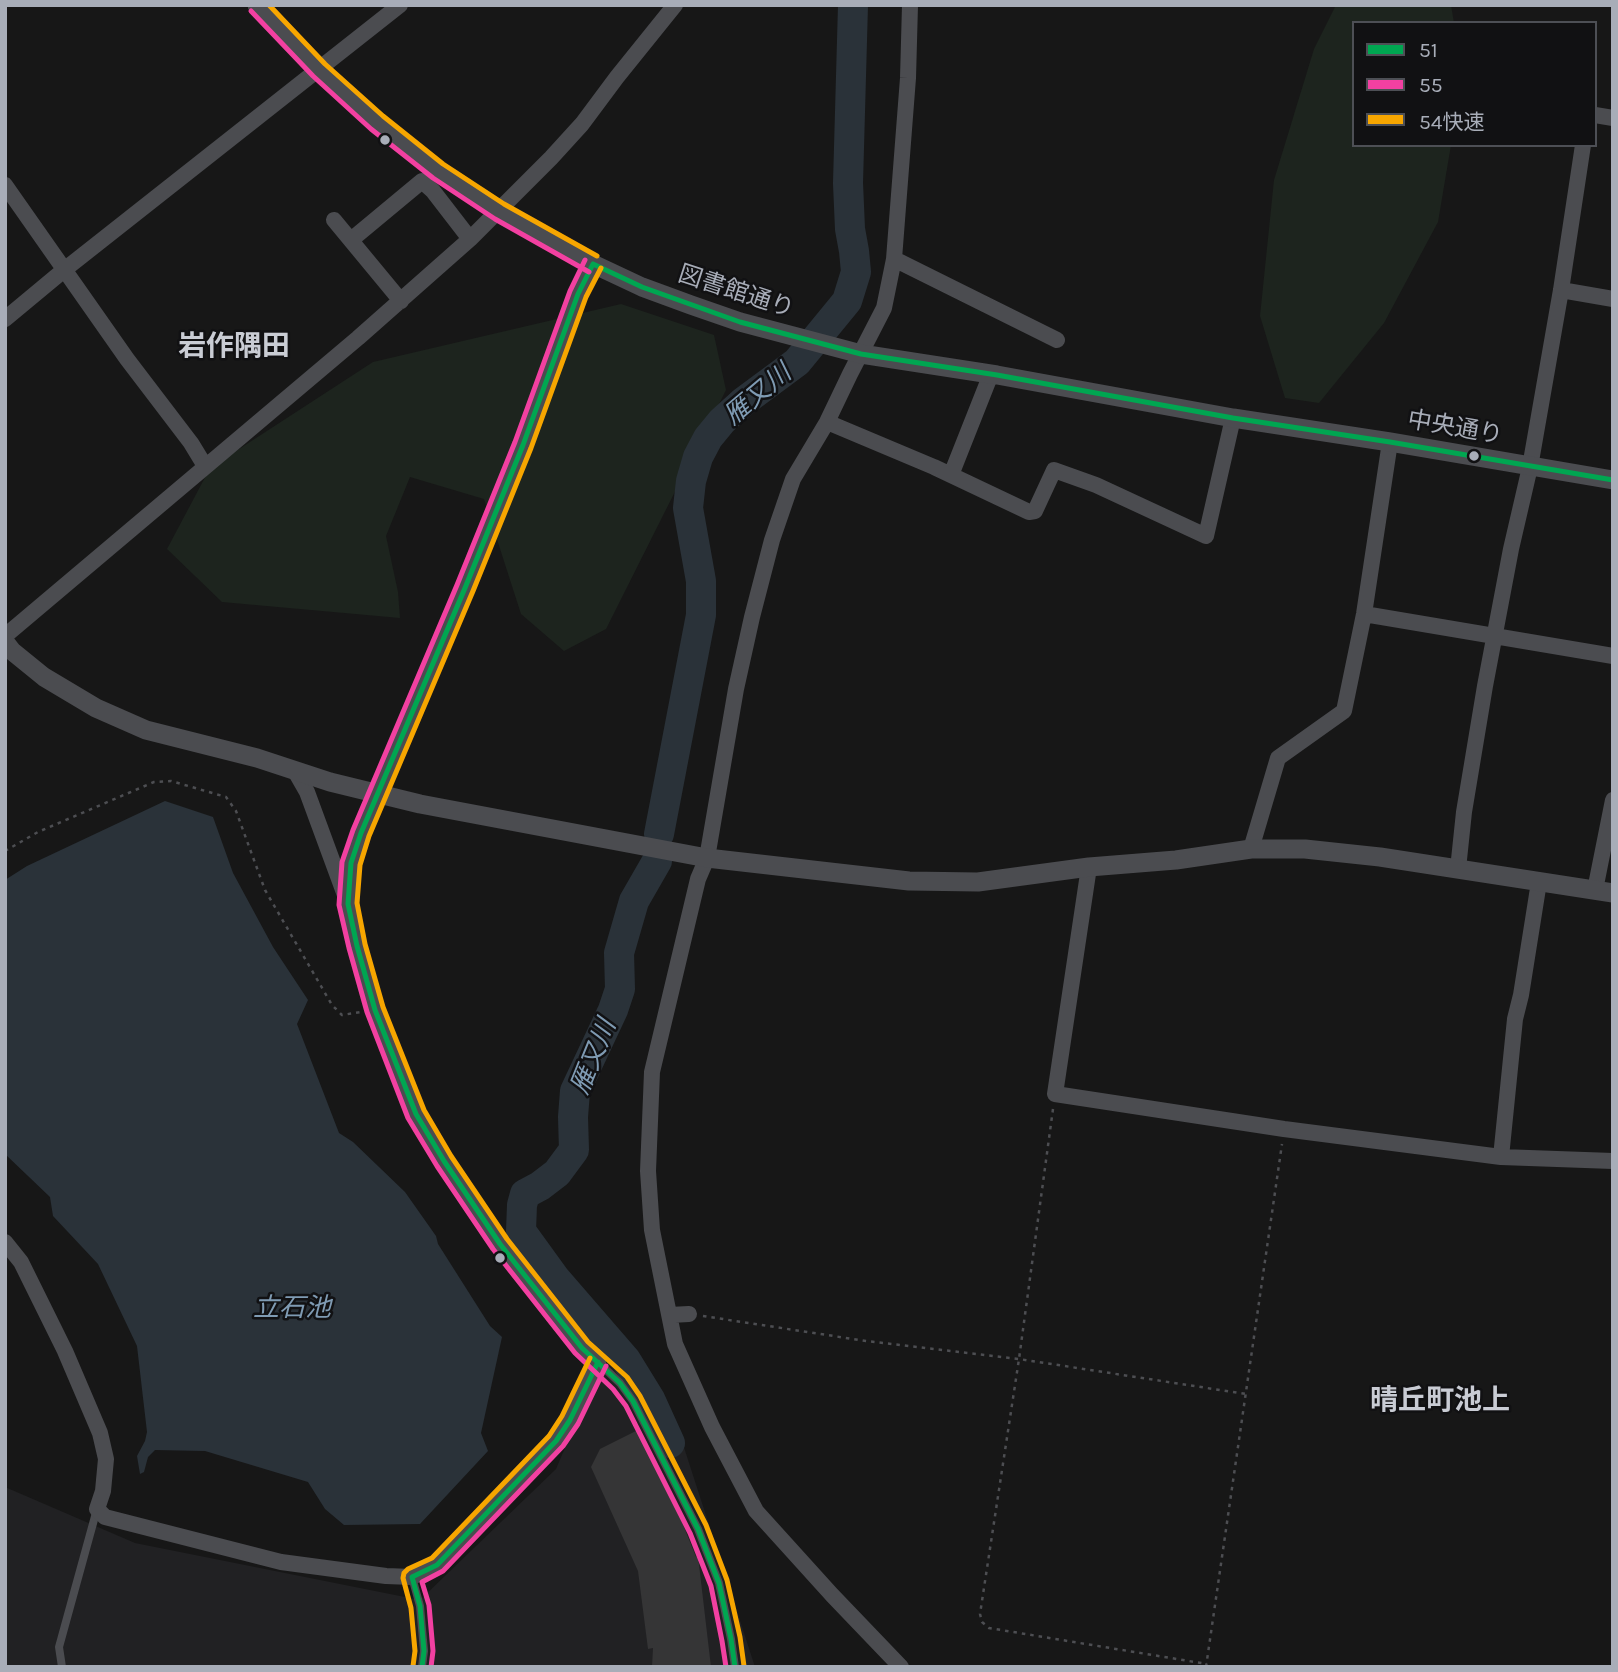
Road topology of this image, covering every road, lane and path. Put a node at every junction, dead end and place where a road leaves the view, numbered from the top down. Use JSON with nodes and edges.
{"nodes":[{"id":1,"x":257,"y":5,"type":"edge"},
{"id":2,"x":400,"y":5,"type":"edge"},
{"id":3,"x":676,"y":5,"type":"edge"},
{"id":4,"x":910,"y":5,"type":"edge"},
{"id":5,"x":318,"y":70,"type":"junction"},
{"id":6,"x":1583,"y":147,"type":"edge"},
{"id":7,"x":5,"y":185,"type":"edge"},
{"id":8,"x":499,"y":211,"type":"junction"},
{"id":9,"x":334,"y":220,"type":"dead end"},
{"id":10,"x":470,"y":239,"type":"junction"},
{"id":11,"x":351,"y":240,"type":"junction"},
{"id":12,"x":894,"y":259,"type":"junction"},
{"id":13,"x":593,"y":264,"type":"junction"},
{"id":14,"x":64,"y":270,"type":"junction"},
{"id":15,"x":1561,"y":290,"type":"junction"},
{"id":16,"x":1613,"y":299,"type":"edge"},
{"id":17,"x":401,"y":301,"type":"junction"},
{"id":18,"x":5,"y":319,"type":"edge"},
{"id":19,"x":1058,"y":340,"type":"dead end"},
{"id":20,"x":861,"y":354,"type":"junction"},
{"id":21,"x":991,"y":374,"type":"junction"},
{"id":22,"x":1233,"y":418,"type":"junction"},
{"id":23,"x":827,"y":422,"type":"junction"},
{"id":24,"x":1288,"y":425,"type":"joint"},
{"id":25,"x":1390,"y":442,"type":"junction"},
{"id":26,"x":205,"y":466,"type":"junction"},
{"id":27,"x":1530,"y":467,"type":"junction"},
{"id":28,"x":951,"y":475,"type":"junction"},
{"id":29,"x":1613,"y":480,"type":"edge"},
{"id":30,"x":1364,"y":614,"type":"junction"},
{"id":31,"x":5,"y":636,"type":"edge"},
{"id":32,"x":1495,"y":636,"type":"junction"},
{"id":33,"x":5,"y":642,"type":"edge"},
{"id":34,"x":1613,"y":656,"type":"edge"},
{"id":35,"x":295,"y":771,"type":"junction"},
{"id":36,"x":377,"y":794,"type":"junction"},
{"id":37,"x":1613,"y":800,"type":"edge"},
{"id":38,"x":1251,"y":849,"type":"junction"},
{"id":39,"x":5,"y":851,"type":"edge"},
{"id":40,"x":707,"y":858,"type":"junction"},
{"id":41,"x":1089,"y":867,"type":"junction"},
{"id":42,"x":1458,"y":869,"type":"junction"},
{"id":43,"x":1539,"y":882,"type":"junction"},
{"id":44,"x":1604,"y":892,"type":"edge"},
{"id":45,"x":348,"y":904,"type":"junction"},
{"id":46,"x":375,"y":1010,"type":"junction"},
{"id":47,"x":1055,"y":1094,"type":"junction"},
{"id":48,"x":1284,"y":1129,"type":"junction"},
{"id":49,"x":1501,"y":1157,"type":"junction"},
{"id":50,"x":1613,"y":1161,"type":"edge"},
{"id":51,"x":5,"y":1242,"type":"edge"},
{"id":52,"x":689,"y":1314,"type":"joint"},
{"id":53,"x":670,"y":1315,"type":"junction"},
{"id":54,"x":1019,"y":1359,"type":"junction"},
{"id":55,"x":598,"y":1362,"type":"junction"},
{"id":56,"x":1246,"y":1394,"type":"junction"},
{"id":57,"x":97,"y":1509,"type":"junction"},
{"id":58,"x":412,"y":1577,"type":"junction"},
{"id":59,"x":1206,"y":1665,"type":"edge"},
{"id":60,"x":62,"y":1667,"type":"edge"},
{"id":61,"x":422,"y":1667,"type":"edge"},
{"id":62,"x":735,"y":1667,"type":"edge"},
{"id":63,"x":901,"y":1667,"type":"edge"}],
"edges":[{"from":1,"to":5,"type":"street","name":"図書館通り"},
{"from":2,"to":5,"type":"street"},
{"from":3,"to":8,"type":"street"},
{"from":4,"to":12,"type":"street"},
{"from":5,"to":8,"type":"street","name":"図書館通り"},
{"from":5,"to":14,"type":"street"},
{"from":6,"to":15,"type":"street"},
{"from":7,"to":14,"type":"street"},
{"from":8,"to":10,"type":"street"},
{"from":8,"to":13,"type":"street","name":"図書館通り"},
{"from":9,"to":11,"type":"street"},
{"from":10,"to":11,"type":"street"},
{"from":10,"to":17,"type":"street"},
{"from":11,"to":17,"type":"street"},
{"from":12,"to":19,"type":"street"},
{"from":12,"to":20,"type":"street"},
{"from":13,"to":20,"type":"street","name":"図書館通り"},
{"from":13,"to":36,"type":"street"},
{"from":14,"to":18,"type":"street"},
{"from":14,"to":26,"type":"street"},
{"from":15,"to":16,"type":"street"},
{"from":15,"to":27,"type":"street"},
{"from":17,"to":26,"type":"street"},
{"from":20,"to":21,"type":"street","name":"図書館通り"},
{"from":20,"to":23,"type":"street"},
{"from":21,"to":22,"type":"street","name":"図書館通り"},
{"from":21,"to":28,"type":"street"},
{"from":22,"to":24,"type":"street","name":"図書館通り"},
{"from":22,"to":28,"type":"street"},
{"from":23,"to":28,"type":"street"},
{"from":23,"to":40,"type":"street"},
{"from":24,"to":25,"type":"street","name":"中央通り"},
{"from":25,"to":27,"type":"street","name":"中央通り"},
{"from":25,"to":30,"type":"street"},
{"from":26,"to":31,"type":"street"},
{"from":27,"to":29,"type":"street","name":"中央通り"},
{"from":27,"to":32,"type":"street"},
{"from":30,"to":32,"type":"street"},
{"from":30,"to":38,"type":"street"},
{"from":32,"to":34,"type":"street"},
{"from":32,"to":42,"type":"street"},
{"from":33,"to":35,"type":"street"},
{"from":35,"to":36,"type":"street"},
{"from":35,"to":45,"type":"street"},
{"from":36,"to":40,"type":"street"},
{"from":36,"to":45,"type":"street"},
{"from":37,"to":44,"type":"street"},
{"from":38,"to":41,"type":"street"},
{"from":38,"to":42,"type":"street"},
{"from":39,"to":46,"type":"path"},
{"from":40,"to":41,"type":"street"},
{"from":40,"to":53,"type":"street"},
{"from":41,"to":47,"type":"street"},
{"from":42,"to":43,"type":"street"},
{"from":43,"to":44,"type":"street"},
{"from":43,"to":49,"type":"street"},
{"from":45,"to":46,"type":"street"},
{"from":46,"to":55,"type":"street"},
{"from":47,"to":48,"type":"street"},
{"from":47,"to":54,"type":"path"},
{"from":48,"to":49,"type":"street"},
{"from":48,"to":56,"type":"path"},
{"from":49,"to":50,"type":"street"},
{"from":51,"to":57,"type":"street"},
{"from":52,"to":53,"type":"street"},
{"from":52,"to":54,"type":"path"},
{"from":53,"to":63,"type":"street"},
{"from":54,"to":56,"type":"path"},
{"from":54,"to":59,"type":"path"},
{"from":55,"to":58,"type":"street"},
{"from":55,"to":62,"type":"lane"},
{"from":56,"to":59,"type":"path"},
{"from":57,"to":58,"type":"street"},
{"from":57,"to":60,"type":"lane"},
{"from":58,"to":61,"type":"lane"}]}
